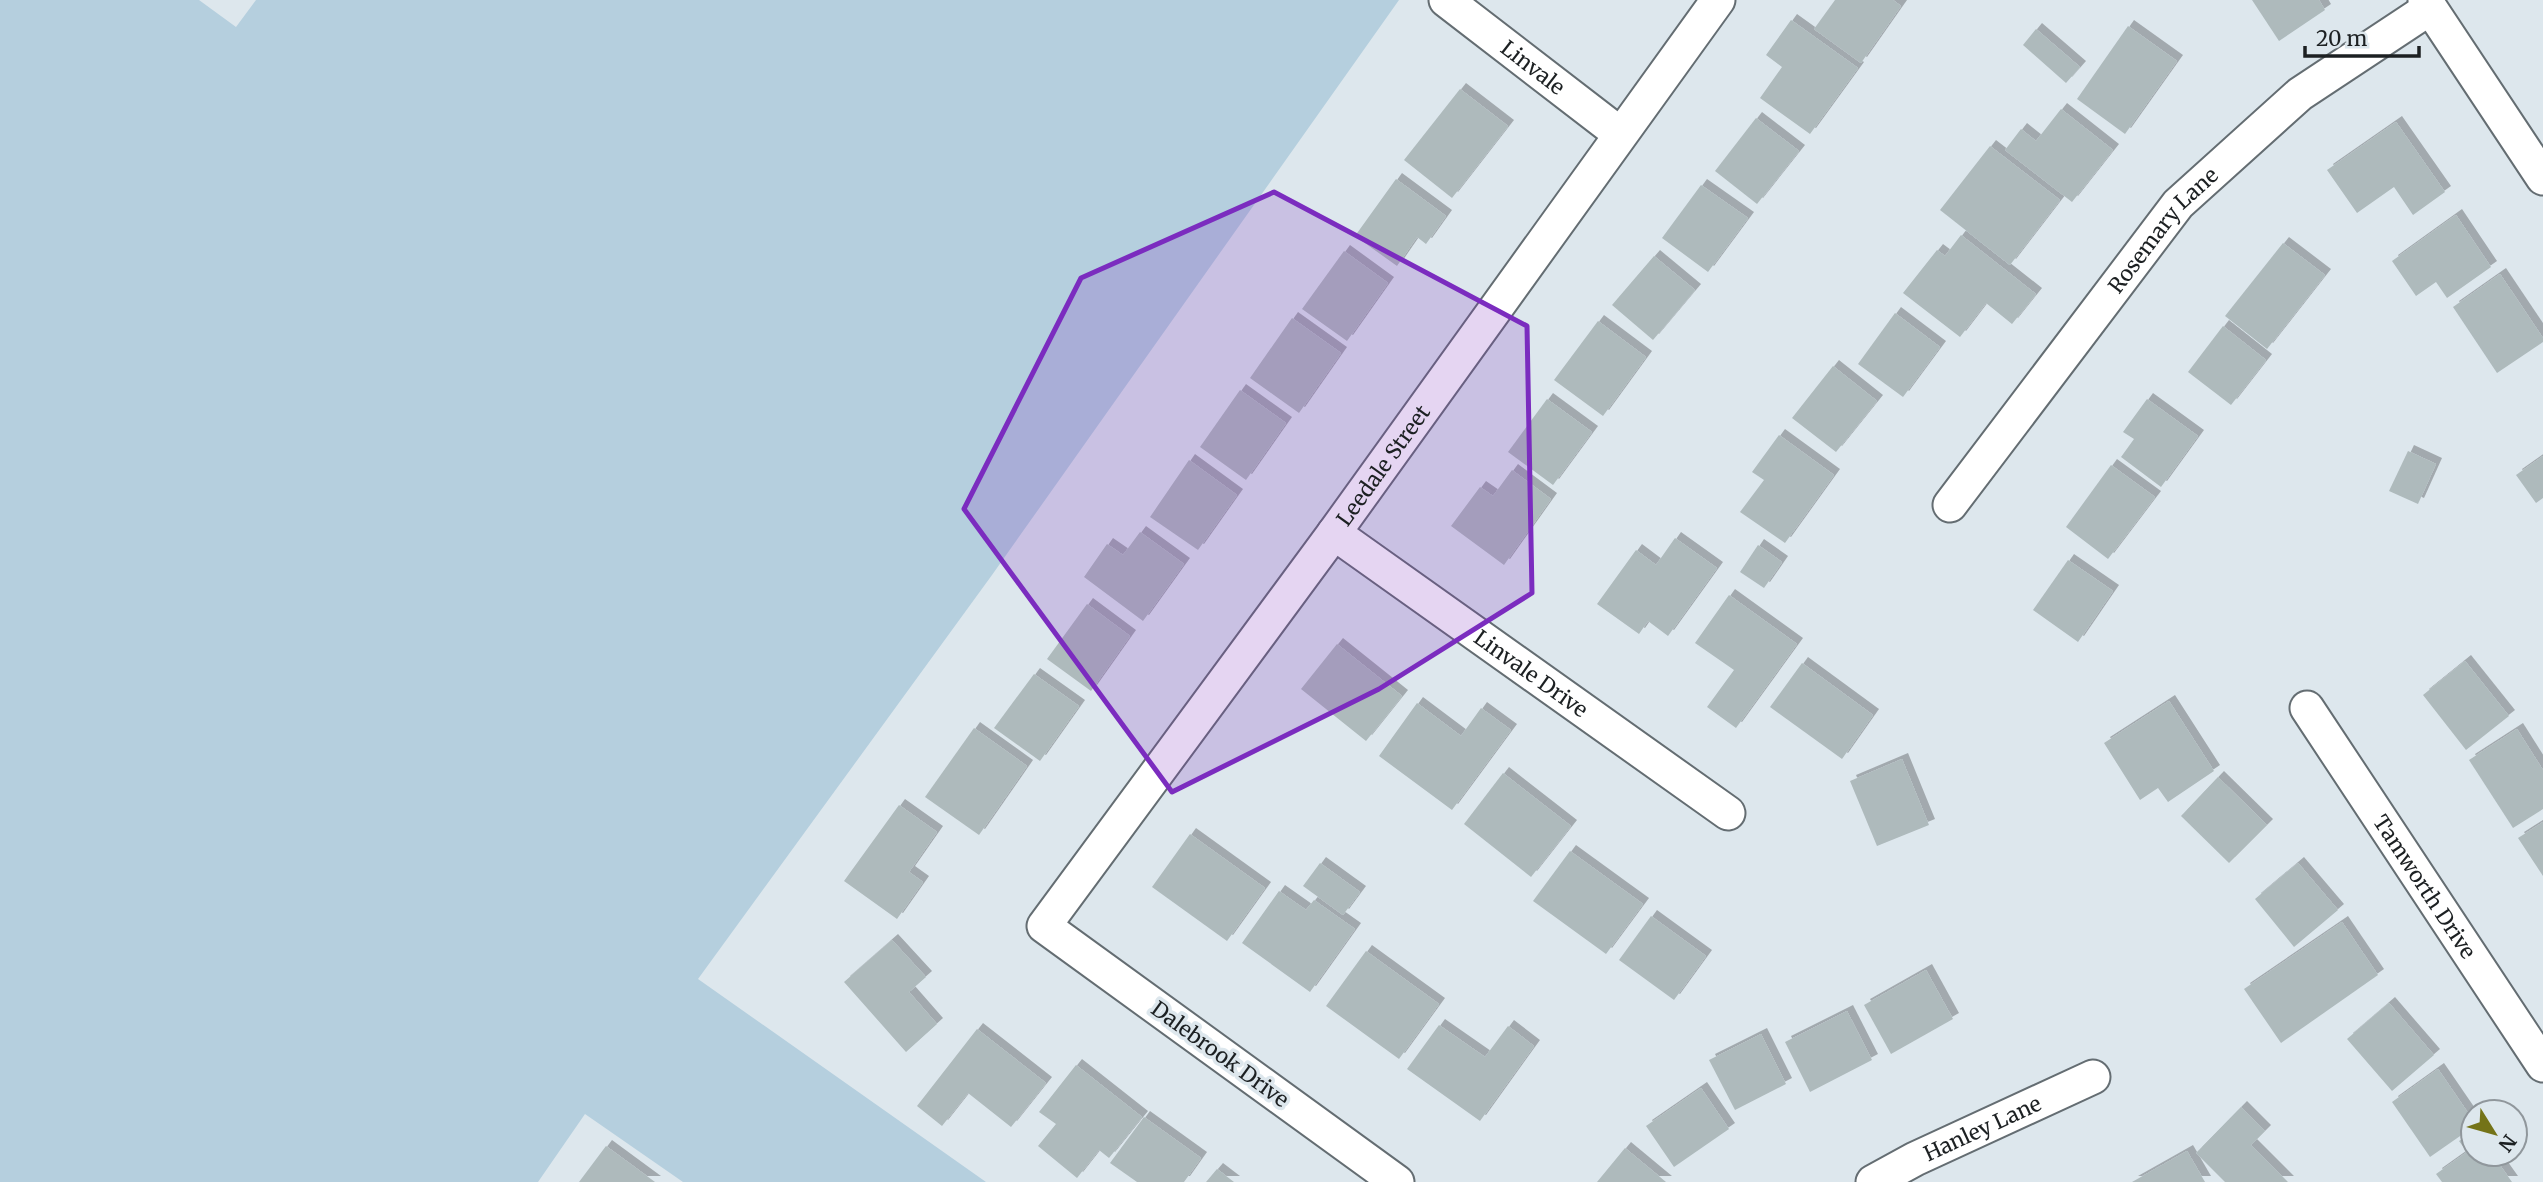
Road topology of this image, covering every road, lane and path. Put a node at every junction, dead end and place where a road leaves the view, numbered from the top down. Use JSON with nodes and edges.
{"nodes":[{"id":1,"x":1446,"y":0,"type":"edge"},
{"id":2,"x":1718,"y":0,"type":"edge"},
{"id":3,"x":2428,"y":4,"type":"edge"},
{"id":4,"x":1620,"y":134,"type":"junction"},
{"id":5,"x":2543,"y":178,"type":"edge"},
{"id":6,"x":1950,"y":505,"type":"dead end"},
{"id":7,"x":1334,"y":533,"type":"junction"},
{"id":8,"x":2306,"y":708,"type":"dead end"},
{"id":9,"x":1728,"y":813,"type":"dead end"},
{"id":10,"x":1044,"y":926,"type":"joint"},
{"id":11,"x":2543,"y":1065,"type":"edge"},
{"id":12,"x":2093,"y":1077,"type":"dead end"},
{"id":13,"x":1397,"y":1182,"type":"edge"},
{"id":14,"x":1873,"y":1182,"type":"edge"}],
"edges":[{"from":1,"to":4,"type":"street","name":"Linvale"},
{"from":2,"to":4,"type":"street","name":"Leedale Street"},
{"from":3,"to":5,"type":"street"},
{"from":3,"to":6,"type":"street","name":"Rosemary Lane"},
{"from":4,"to":7,"type":"street","name":"Leedale Street"},
{"from":7,"to":9,"type":"street","name":"Linvale Drive"},
{"from":7,"to":10,"type":"street","name":"Leedale Street"},
{"from":8,"to":11,"type":"street","name":"Tamworth Drive"},
{"from":10,"to":13,"type":"street","name":"Dalebrook Drive"},
{"from":12,"to":14,"type":"street","name":"Hanley Lane"}]}
